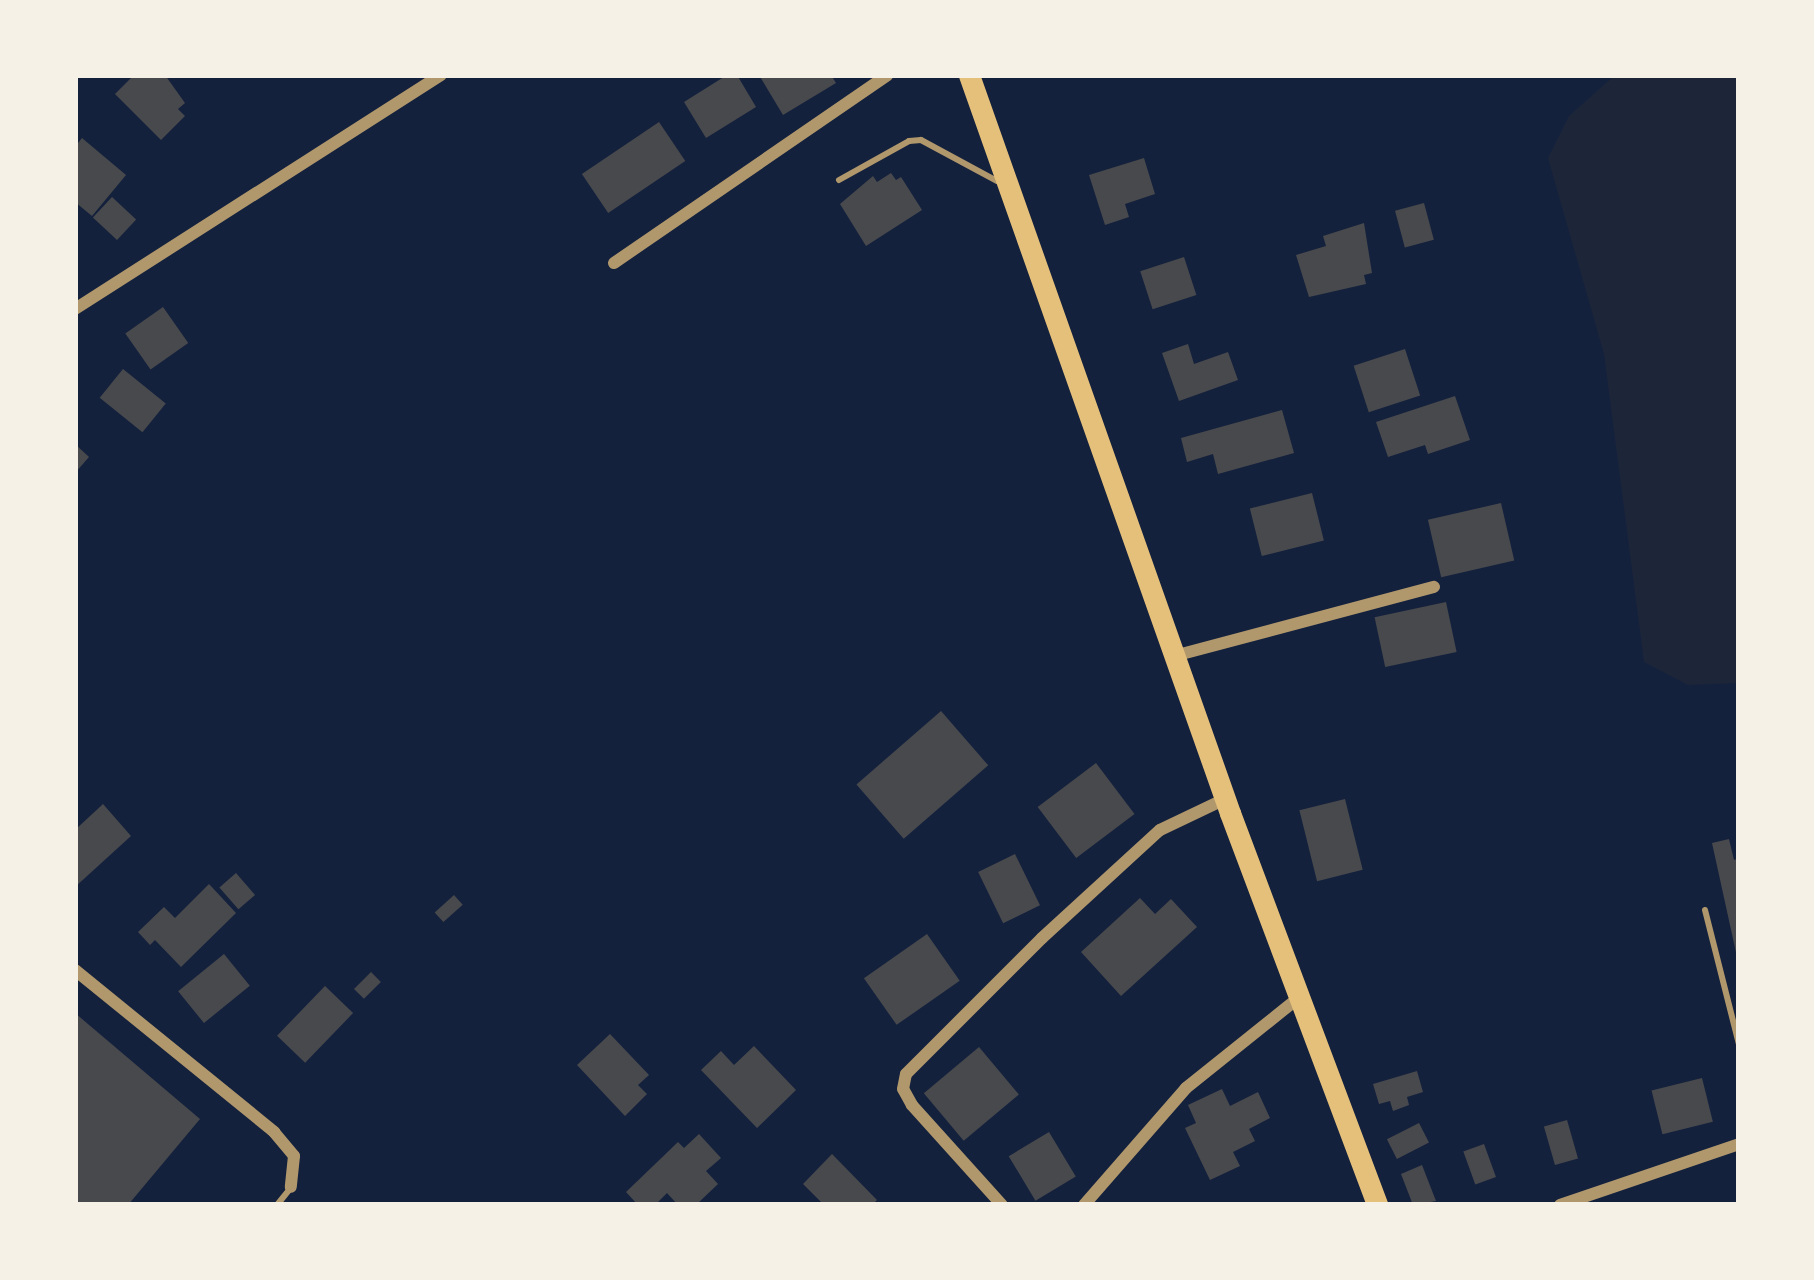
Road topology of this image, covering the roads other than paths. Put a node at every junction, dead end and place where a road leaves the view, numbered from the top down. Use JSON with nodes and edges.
{"nodes":[{"id":1,"x":441,"y":75,"type":"edge"},
{"id":2,"x":888,"y":75,"type":"edge"},
{"id":3,"x":969,"y":75,"type":"edge"},
{"id":4,"x":839,"y":180,"type":"dead end"},
{"id":5,"x":1010,"y":190,"type":"junction"},
{"id":6,"x":614,"y":263,"type":"dead end"},
{"id":7,"x":75,"y":309,"type":"edge"},
{"id":8,"x":1434,"y":587,"type":"dead end"},
{"id":9,"x":1174,"y":656,"type":"junction"},
{"id":10,"x":1225,"y":799,"type":"junction"},
{"id":11,"x":1705,"y":910,"type":"dead end"},
{"id":12,"x":75,"y":970,"type":"edge"},
{"id":13,"x":1298,"y":998,"type":"junction"},
{"id":14,"x":1739,"y":1044,"type":"edge"},
{"id":15,"x":1739,"y":1144,"type":"edge"},
{"id":16,"x":291,"y":1187,"type":"joint"},
{"id":17,"x":277,"y":1205,"type":"edge"},
{"id":18,"x":1002,"y":1205,"type":"edge"},
{"id":19,"x":1084,"y":1205,"type":"edge"},
{"id":20,"x":1377,"y":1205,"type":"edge"},
{"id":21,"x":1560,"y":1205,"type":"edge"}],
"edges":[{"from":1,"to":7,"type":"street"},
{"from":2,"to":6,"type":"street"},
{"from":3,"to":5,"type":"main road"},
{"from":4,"to":5,"type":"lane"},
{"from":5,"to":9,"type":"main road"},
{"from":8,"to":9,"type":"street"},
{"from":9,"to":10,"type":"main road"},
{"from":10,"to":13,"type":"main road"},
{"from":10,"to":18,"type":"street"},
{"from":11,"to":14,"type":"lane"},
{"from":12,"to":16,"type":"street"},
{"from":13,"to":19,"type":"street"},
{"from":13,"to":20,"type":"main road"},
{"from":15,"to":21,"type":"street"},
{"from":16,"to":17,"type":"lane"}]}
